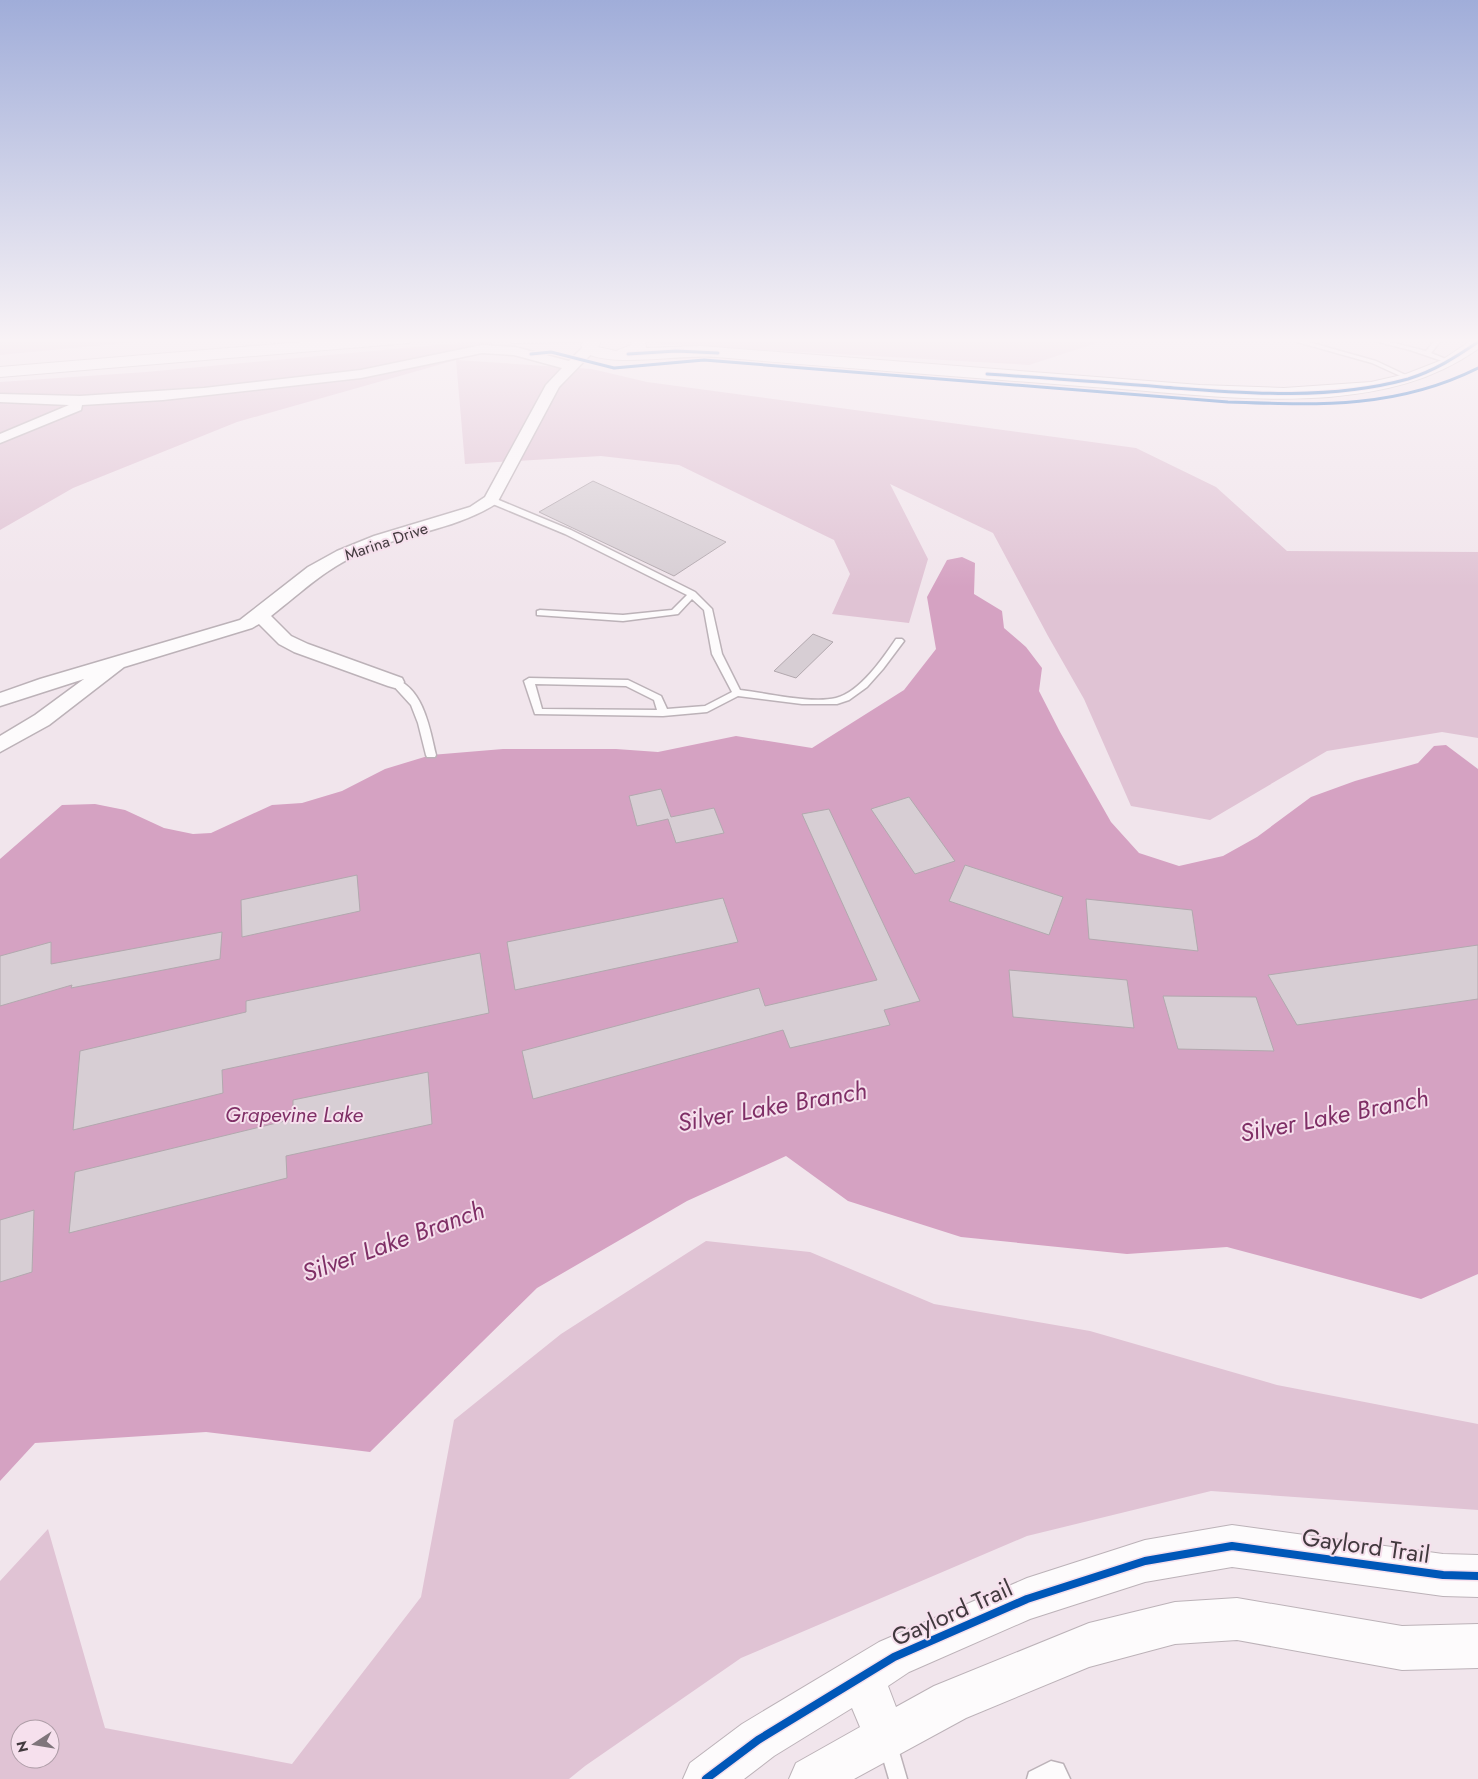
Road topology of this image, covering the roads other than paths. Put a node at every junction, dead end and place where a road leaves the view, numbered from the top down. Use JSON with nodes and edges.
{"nodes":[{"id":1,"x":39,"y":421,"type":"edge"},
{"id":2,"x":534,"y":421,"type":"edge"},
{"id":3,"x":0,"y":439,"type":"edge"},
{"id":4,"x":491,"y":500,"type":"junction"},
{"id":5,"x":692,"y":594,"type":"junction"},
{"id":6,"x":540,"y":612,"type":"dead end"},
{"id":7,"x":261,"y":616,"type":"junction"},
{"id":8,"x":899,"y":641,"type":"dead end"},
{"id":9,"x":117,"y":663,"type":"junction"},
{"id":10,"x":395,"y":682,"type":"joint"},
{"id":11,"x":737,"y":693,"type":"junction"},
{"id":12,"x":0,"y":700,"type":"edge"},
{"id":13,"x":663,"y":714,"type":"junction"},
{"id":14,"x":0,"y":745,"type":"edge"},
{"id":15,"x":431,"y":755,"type":"dead end"},
{"id":16,"x":1478,"y":1576,"type":"edge"},
{"id":17,"x":1478,"y":1646,"type":"edge"},
{"id":18,"x":862,"y":1676,"type":"junction"},
{"id":19,"x":886,"y":1736,"type":"junction"},
{"id":20,"x":706,"y":1779,"type":"edge"},
{"id":21,"x":812,"y":1779,"type":"edge"},
{"id":22,"x":898,"y":1779,"type":"edge"},
{"id":23,"x":1036,"y":1779,"type":"edge"},
{"id":24,"x":1061,"y":1779,"type":"edge"}],
"edges":[{"from":1,"to":3,"type":"street"},
{"from":2,"to":4,"type":"street"},
{"from":4,"to":5,"type":"lane"},
{"from":4,"to":7,"type":"street","name":"Marina Drive"},
{"from":5,"to":6,"type":"lane"},
{"from":5,"to":11,"type":"lane"},
{"from":7,"to":9,"type":"street","name":"Marina Drive"},
{"from":7,"to":10,"type":"street"},
{"from":8,"to":11,"type":"lane"},
{"from":9,"to":12,"type":"street","name":"Marina Drive"},
{"from":9,"to":14,"type":"street","name":"Marina Drive"},
{"from":10,"to":15,"type":"lane"},
{"from":11,"to":13,"type":"lane"},
{"from":13,"to":13,"type":"lane"},
{"from":16,"to":18,"type":"street","name":"Gaylord Trail"},
{"from":17,"to":19,"type":"street"},
{"from":18,"to":19,"type":"street"},
{"from":18,"to":20,"type":"street","name":"Gaylord Trail"},
{"from":19,"to":21,"type":"street"},
{"from":19,"to":22,"type":"lane"},
{"from":23,"to":24,"type":"lane"}]}
